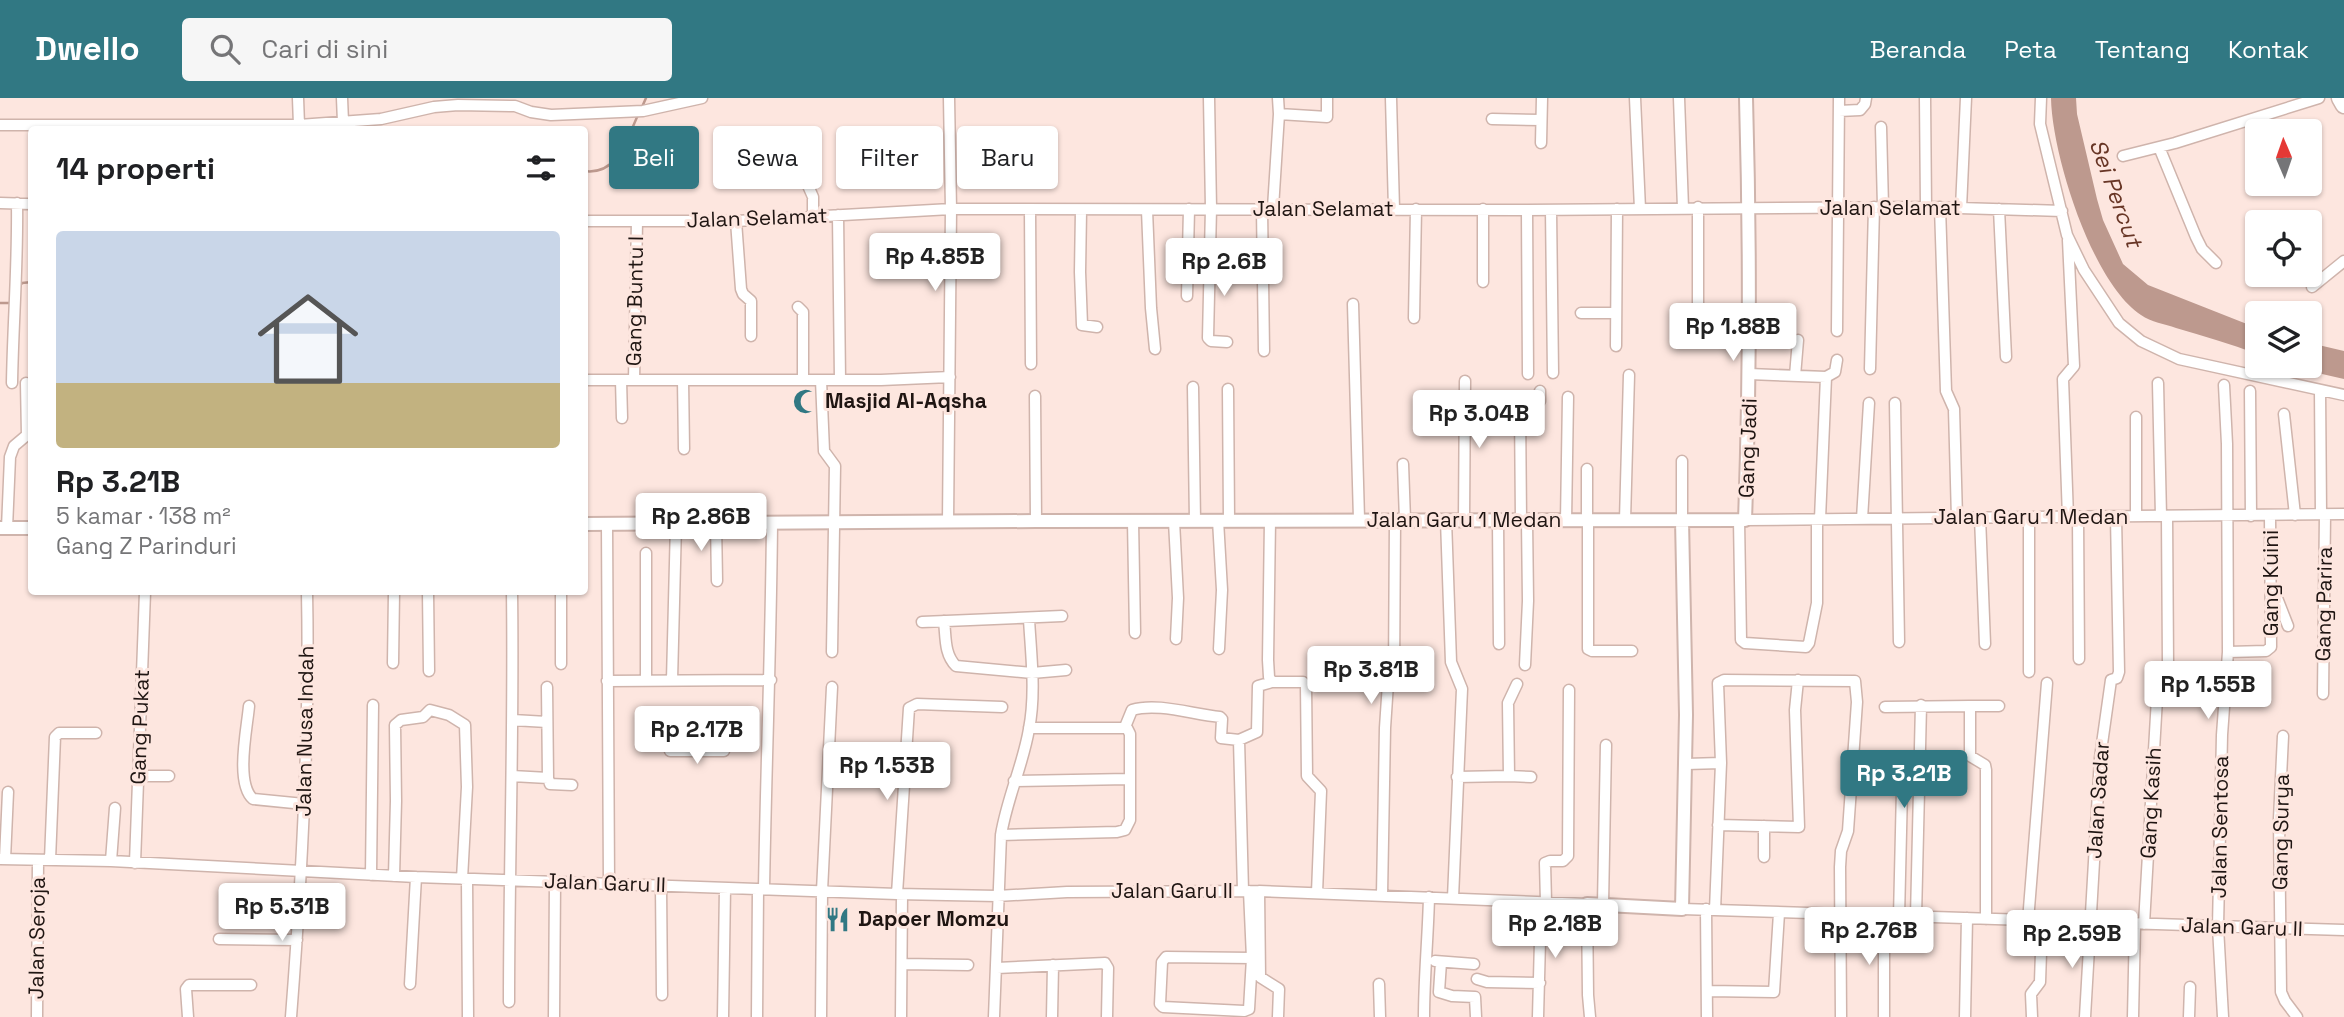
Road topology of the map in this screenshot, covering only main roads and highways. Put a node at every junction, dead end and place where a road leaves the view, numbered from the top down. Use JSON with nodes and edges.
{"nodes":[{"id":1,"x":2340,"y":98,"type":"edge"},
{"id":2,"x":2344,"y":105,"type":"edge"}],
"edges":[{"from":1,"to":2,"type":"main road"}]}
